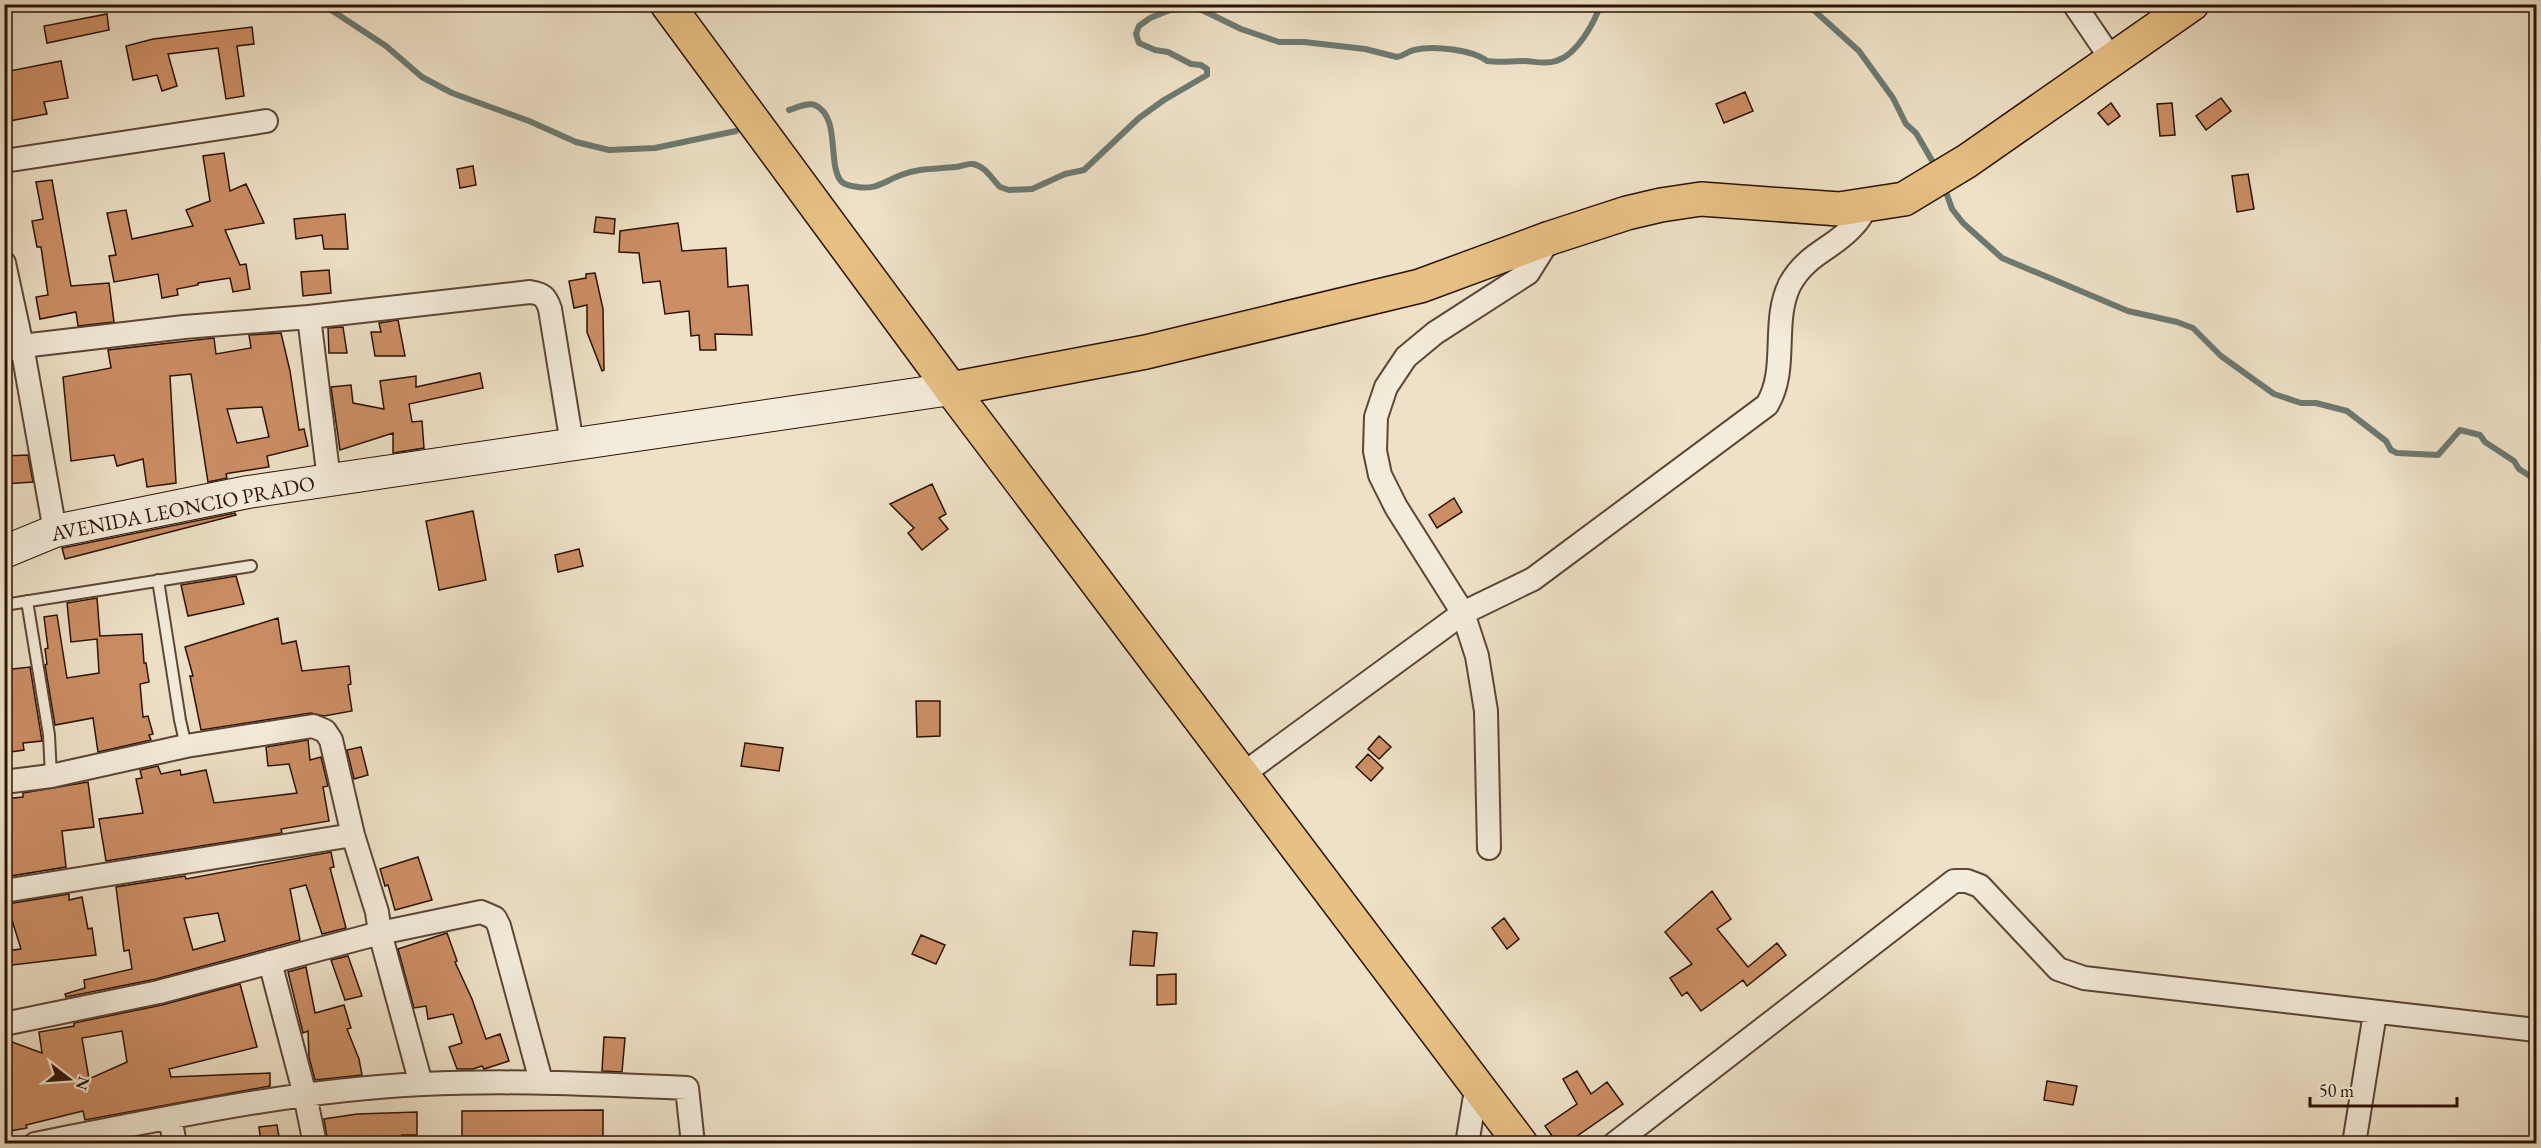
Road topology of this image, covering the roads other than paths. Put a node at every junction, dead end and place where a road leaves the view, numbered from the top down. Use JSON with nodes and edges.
{"nodes":[{"id":1,"x":667,"y":4,"type":"edge"},
{"id":2,"x":2074,"y":4,"type":"edge"},
{"id":3,"x":2192,"y":4,"type":"edge"},
{"id":4,"x":2112,"y":60,"type":"junction"},
{"id":5,"x":266,"y":122,"type":"dead end"},
{"id":6,"x":4,"y":161,"type":"edge"},
{"id":7,"x":1867,"y":206,"type":"junction"},
{"id":8,"x":1550,"y":238,"type":"junction"},
{"id":9,"x":4,"y":263,"type":"edge"},
{"id":10,"x":309,"y":317,"type":"junction"},
{"id":11,"x":14,"y":348,"type":"edge"},
{"id":12,"x":951,"y":389,"type":"junction"},
{"id":13,"x":572,"y":444,"type":"junction"},
{"id":14,"x":329,"y":480,"type":"junction"},
{"id":15,"x":54,"y":531,"type":"junction"},
{"id":16,"x":4,"y":552,"type":"edge"},
{"id":17,"x":250,"y":566,"type":"dead end"},
{"id":18,"x":158,"y":580,"type":"junction"},
{"id":19,"x":27,"y":601,"type":"junction"},
{"id":20,"x":4,"y":605,"type":"edge"},
{"id":21,"x":1463,"y":614,"type":"junction"},
{"id":22,"x":186,"y":746,"type":"junction"},
{"id":23,"x":1243,"y":774,"type":"junction"},
{"id":24,"x":51,"y":776,"type":"junction"},
{"id":25,"x":4,"y":782,"type":"edge"},
{"id":26,"x":353,"y":835,"type":"junction"},
{"id":27,"x":1489,"y":848,"type":"dead end"},
{"id":28,"x":4,"y":891,"type":"edge"},
{"id":29,"x":380,"y":933,"type":"junction"},
{"id":30,"x":270,"y":963,"type":"junction"},
{"id":31,"x":2375,"y":1013,"type":"junction"},
{"id":32,"x":4,"y":1024,"type":"edge"},
{"id":33,"x":2536,"y":1030,"type":"edge"},
{"id":34,"x":541,"y":1081,"type":"junction"},
{"id":35,"x":421,"y":1084,"type":"junction"},
{"id":36,"x":1478,"y":1084,"type":"junction"},
{"id":37,"x":305,"y":1095,"type":"junction"},
{"id":38,"x":170,"y":1118,"type":"junction"},
{"id":39,"x":35,"y":1143,"type":"edge"},
{"id":40,"x":175,"y":1143,"type":"edge"},
{"id":41,"x":315,"y":1143,"type":"edge"},
{"id":42,"x":693,"y":1143,"type":"edge"},
{"id":43,"x":1467,"y":1143,"type":"edge"},
{"id":44,"x":1521,"y":1143,"type":"edge"},
{"id":45,"x":1614,"y":1143,"type":"edge"},
{"id":46,"x":2354,"y":1143,"type":"edge"}],
"edges":[{"from":1,"to":12,"type":"main road"},
{"from":2,"to":4,"type":"street"},
{"from":3,"to":4,"type":"main road"},
{"from":4,"to":7,"type":"main road"},
{"from":5,"to":6,"type":"street"},
{"from":7,"to":8,"type":"main road"},
{"from":7,"to":21,"type":"street"},
{"from":8,"to":12,"type":"main road"},
{"from":8,"to":21,"type":"street"},
{"from":9,"to":11,"type":"street"},
{"from":10,"to":11,"type":"street"},
{"from":10,"to":13,"type":"street"},
{"from":10,"to":14,"type":"street"},
{"from":11,"to":15,"type":"street"},
{"from":12,"to":13,"type":"main road","name":"AVENIDA LEONCIO PRADO"},
{"from":12,"to":23,"type":"main road"},
{"from":13,"to":14,"type":"main road","name":"AVENIDA LEONCIO PRADO"},
{"from":14,"to":15,"type":"main road","name":"AVENIDA LEONCIO PRADO"},
{"from":15,"to":16,"type":"main road","name":"AVENIDA LEONCIO PRADO"},
{"from":17,"to":18,"type":"lane"},
{"from":18,"to":19,"type":"lane"},
{"from":18,"to":22,"type":"lane"},
{"from":19,"to":20,"type":"lane"},
{"from":19,"to":24,"type":"lane"},
{"from":21,"to":23,"type":"street"},
{"from":21,"to":27,"type":"street"},
{"from":22,"to":24,"type":"street"},
{"from":22,"to":26,"type":"street"},
{"from":23,"to":36,"type":"main road"},
{"from":24,"to":25,"type":"street"},
{"from":26,"to":28,"type":"street"},
{"from":26,"to":29,"type":"street"},
{"from":29,"to":30,"type":"street"},
{"from":29,"to":34,"type":"street"},
{"from":29,"to":35,"type":"street"},
{"from":30,"to":32,"type":"street"},
{"from":30,"to":37,"type":"street"},
{"from":31,"to":33,"type":"street"},
{"from":31,"to":45,"type":"street"},
{"from":31,"to":46,"type":"street"},
{"from":34,"to":35,"type":"street"},
{"from":34,"to":42,"type":"street"},
{"from":35,"to":37,"type":"street"},
{"from":36,"to":43,"type":"street"},
{"from":36,"to":44,"type":"main road"},
{"from":37,"to":38,"type":"street"},
{"from":37,"to":41,"type":"street"},
{"from":38,"to":39,"type":"street"},
{"from":38,"to":40,"type":"street"}]}
